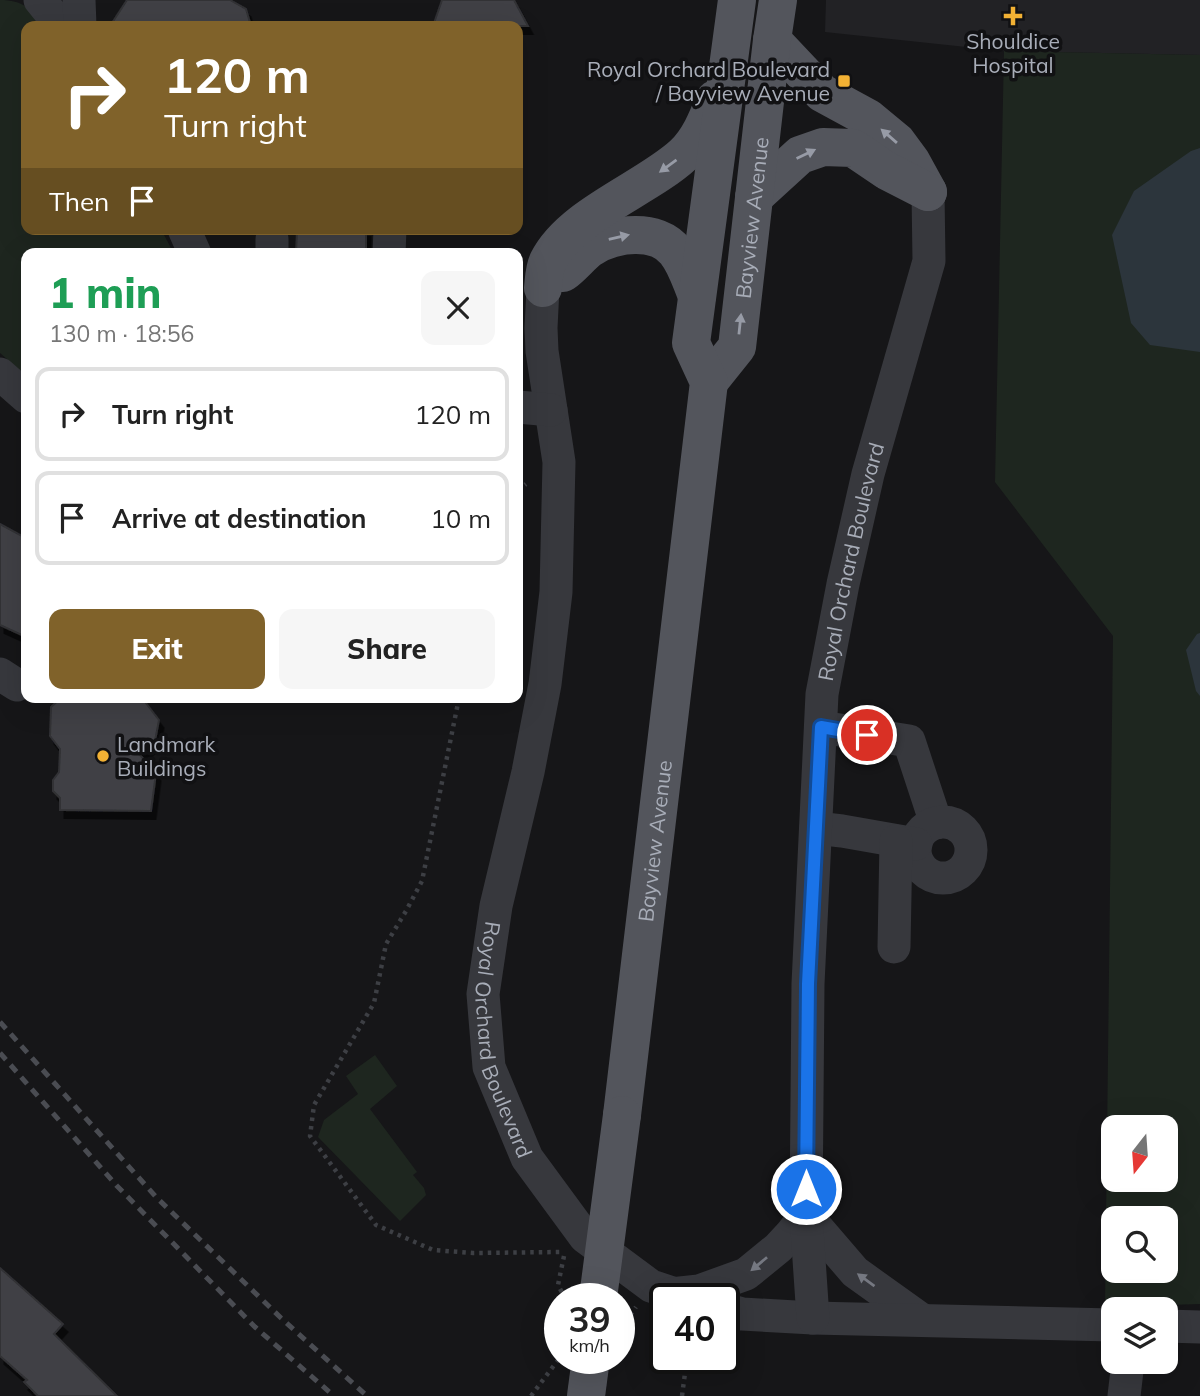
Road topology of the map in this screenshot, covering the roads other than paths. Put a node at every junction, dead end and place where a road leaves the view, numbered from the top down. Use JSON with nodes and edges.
{"nodes":[{"id":1,"x":40,"y":0,"type":"edge"},
{"id":2,"x":79,"y":0,"type":"edge"},
{"id":3,"x":737,"y":0,"type":"edge"},
{"id":4,"x":778,"y":0,"type":"edge"},
{"id":5,"x":57,"y":21,"type":"edge"},
{"id":6,"x":80,"y":21,"type":"edge"},
{"id":7,"x":772,"y":40,"type":"junction"},
{"id":8,"x":728,"y":68,"type":"junction"},
{"id":9,"x":928,"y":192,"type":"junction"},
{"id":10,"x":754,"y":197,"type":"junction"},
{"id":11,"x":543,"y":288,"type":"junction"},
{"id":12,"x":697,"y":296,"type":"junction"},
{"id":13,"x":0,"y":374,"type":"edge"},
{"id":14,"x":709,"y":382,"type":"junction"},
{"id":15,"x":21,"y":393,"type":"edge"},
{"id":16,"x":523,"y":407,"type":"edge"},
{"id":17,"x":551,"y":410,"type":"junction"},
{"id":18,"x":821,"y":727,"type":"junction"},
{"id":19,"x":816,"y":828,"type":"junction"},
{"id":20,"x":916,"y":836,"type":"junction"},
{"id":21,"x":894,"y":947,"type":"dead end"},
{"id":22,"x":806,"y":1215,"type":"junction"},
{"id":23,"x":600,"y":1283,"type":"edge"},
{"id":24,"x":721,"y":1283,"type":"edge"},
{"id":25,"x":649,"y":1284,"type":"edge"},
{"id":26,"x":740,"y":1313,"type":"edge"},
{"id":27,"x":813,"y":1318,"type":"junction"},
{"id":28,"x":922,"y":1320,"type":"junction"},
{"id":29,"x":1101,"y":1325,"type":"edge"},
{"id":30,"x":1178,"y":1326,"type":"edge"},
{"id":31,"x":1200,"y":1327,"type":"edge"},
{"id":32,"x":589,"y":1374,"type":"edge"},
{"id":33,"x":1127,"y":1374,"type":"edge"},
{"id":34,"x":586,"y":1396,"type":"edge"},
{"id":35,"x":1124,"y":1396,"type":"edge"}],
"edges":[{"from":1,"to":5,"type":"street"},
{"from":2,"to":6,"type":"street"},
{"from":3,"to":8,"type":"main road","name":"Bayview Avenue"},
{"from":4,"to":7,"type":"main road","name":"Bayview Avenue"},
{"from":9,"to":7,"type":"main road","one_way":true},
{"from":7,"to":10,"type":"main road","name":"Bayview Avenue"},
{"from":8,"to":11,"type":"main road","one_way":true},
{"from":8,"to":12,"type":"main road","name":"Bayview Avenue"},
{"from":10,"to":9,"type":"main road","one_way":true},
{"from":9,"to":18,"type":"street","name":"Royal Orchard Boulevard"},
{"from":14,"to":10,"type":"main road","name":"Bayview Avenue","one_way":true},
{"from":11,"to":12,"type":"main road","one_way":true},
{"from":11,"to":17,"type":"street","name":"Royal Orchard Boulevard"},
{"from":12,"to":14,"type":"main road","name":"Bayview Avenue"},
{"from":13,"to":15,"type":"street"},
{"from":14,"to":23,"type":"main road","name":"Bayview Avenue","bridge":true},
{"from":16,"to":17,"type":"street"},
{"from":17,"to":25,"type":"street","name":"Royal Orchard Boulevard"},
{"from":18,"to":19,"type":"street","name":"Royal Orchard Boulevard"},
{"from":18,"to":20,"type":"street"},
{"from":19,"to":20,"type":"street"},
{"from":19,"to":22,"type":"street","name":"Royal Orchard Boulevard"},
{"from":20,"to":21,"type":"street"},
{"from":22,"to":24,"type":"street","one_way":true},
{"from":22,"to":27,"type":"street","name":"Royal Orchard Boulevard"},
{"from":28,"to":22,"type":"street","one_way":true},
{"from":26,"to":27,"type":"street"},
{"from":27,"to":28,"type":"street"},
{"from":28,"to":29,"type":"street"},
{"from":30,"to":31,"type":"street"},
{"from":32,"to":34,"type":"main road"},
{"from":33,"to":35,"type":"street"}]}
